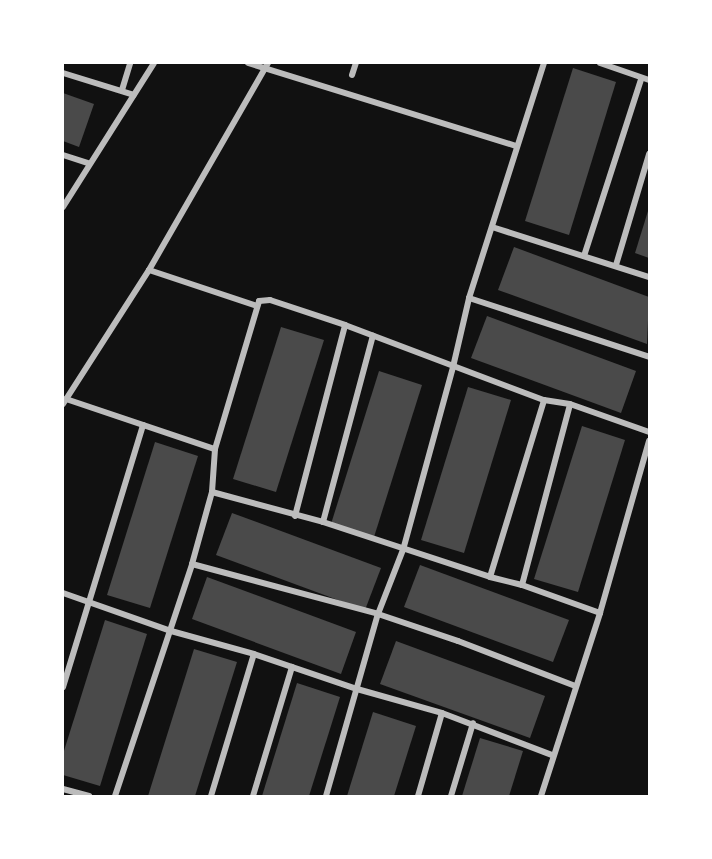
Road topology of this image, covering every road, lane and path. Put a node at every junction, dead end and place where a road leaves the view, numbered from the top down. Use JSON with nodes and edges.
{"nodes":[{"id":1,"x":130,"y":63,"type":"edge"},
{"id":2,"x":154,"y":63,"type":"edge"},
{"id":3,"x":248,"y":63,"type":"edge"},
{"id":4,"x":356,"y":63,"type":"edge"},
{"id":5,"x":544,"y":63,"type":"edge"},
{"id":6,"x":600,"y":63,"type":"edge"},
{"id":7,"x":266,"y":66,"type":"edge"},
{"id":8,"x":63,"y":73,"type":"edge"},
{"id":9,"x":352,"y":75,"type":"dead end"},
{"id":10,"x":641,"y":79,"type":"junction"},
{"id":11,"x":649,"y":80,"type":"edge"},
{"id":12,"x":122,"y":90,"type":"junction"},
{"id":13,"x":134,"y":95,"type":"junction"},
{"id":14,"x":516,"y":146,"type":"junction"},
{"id":15,"x":649,"y":154,"type":"edge"},
{"id":16,"x":63,"y":155,"type":"edge"},
{"id":17,"x":90,"y":164,"type":"junction"},
{"id":18,"x":63,"y":207,"type":"edge"},
{"id":19,"x":492,"y":226,"type":"junction"},
{"id":20,"x":584,"y":256,"type":"junction"},
{"id":21,"x":616,"y":265,"type":"junction"},
{"id":22,"x":149,"y":270,"type":"junction"},
{"id":23,"x":649,"y":277,"type":"edge"},
{"id":24,"x":469,"y":298,"type":"junction"},
{"id":25,"x":257,"y":306,"type":"junction"},
{"id":26,"x":345,"y":325,"type":"junction"},
{"id":27,"x":374,"y":336,"type":"junction"},
{"id":28,"x":649,"y":357,"type":"edge"},
{"id":29,"x":453,"y":367,"type":"junction"},
{"id":30,"x":544,"y":400,"type":"junction"},
{"id":31,"x":65,"y":402,"type":"edge"},
{"id":32,"x":570,"y":404,"type":"junction"},
{"id":33,"x":143,"y":425,"type":"junction"},
{"id":34,"x":649,"y":432,"type":"edge"},
{"id":35,"x":649,"y":441,"type":"edge"},
{"id":36,"x":215,"y":449,"type":"junction"},
{"id":37,"x":212,"y":492,"type":"junction"},
{"id":38,"x":295,"y":516,"type":"junction"},
{"id":39,"x":323,"y":522,"type":"junction"},
{"id":40,"x":403,"y":550,"type":"junction"},
{"id":41,"x":192,"y":564,"type":"junction"},
{"id":42,"x":490,"y":578,"type":"junction"},
{"id":43,"x":522,"y":585,"type":"junction"},
{"id":44,"x":63,"y":593,"type":"edge"},
{"id":45,"x":89,"y":600,"type":"junction"},
{"id":46,"x":600,"y":613,"type":"junction"},
{"id":47,"x":378,"y":614,"type":"junction"},
{"id":48,"x":171,"y":631,"type":"junction"},
{"id":49,"x":254,"y":654,"type":"junction"},
{"id":50,"x":292,"y":667,"type":"junction"},
{"id":51,"x":575,"y":686,"type":"junction"},
{"id":52,"x":63,"y":687,"type":"edge"},
{"id":53,"x":357,"y":689,"type":"junction"},
{"id":54,"x":442,"y":713,"type":"junction"},
{"id":55,"x":473,"y":723,"type":"junction"},
{"id":56,"x":552,"y":754,"type":"junction"},
{"id":57,"x":63,"y":789,"type":"edge"},
{"id":58,"x":89,"y":796,"type":"edge"},
{"id":59,"x":115,"y":796,"type":"edge"},
{"id":60,"x":211,"y":796,"type":"edge"},
{"id":61,"x":253,"y":796,"type":"edge"},
{"id":62,"x":326,"y":796,"type":"edge"},
{"id":63,"x":418,"y":796,"type":"edge"},
{"id":64,"x":451,"y":796,"type":"edge"},
{"id":65,"x":541,"y":796,"type":"edge"}],
"edges":[{"from":1,"to":12,"type":"street"},
{"from":2,"to":13,"type":"street"},
{"from":3,"to":7,"type":"street"},
{"from":4,"to":9,"type":"street"},
{"from":5,"to":14,"type":"street"},
{"from":6,"to":10,"type":"street"},
{"from":7,"to":14,"type":"street"},
{"from":7,"to":22,"type":"street"},
{"from":8,"to":12,"type":"street"},
{"from":10,"to":11,"type":"street"},
{"from":10,"to":20,"type":"street"},
{"from":12,"to":13,"type":"street"},
{"from":13,"to":17,"type":"street"},
{"from":14,"to":19,"type":"street"},
{"from":15,"to":21,"type":"street"},
{"from":16,"to":17,"type":"street"},
{"from":17,"to":18,"type":"street"},
{"from":19,"to":20,"type":"street"},
{"from":19,"to":24,"type":"street"},
{"from":20,"to":21,"type":"street"},
{"from":21,"to":23,"type":"street"},
{"from":22,"to":25,"type":"street"},
{"from":22,"to":31,"type":"street"},
{"from":24,"to":28,"type":"street"},
{"from":24,"to":29,"type":"street"},
{"from":25,"to":26,"type":"street"},
{"from":25,"to":36,"type":"street"},
{"from":26,"to":27,"type":"street"},
{"from":26,"to":38,"type":"street"},
{"from":27,"to":29,"type":"street"},
{"from":27,"to":39,"type":"street"},
{"from":29,"to":30,"type":"street"},
{"from":29,"to":40,"type":"street"},
{"from":30,"to":32,"type":"street"},
{"from":30,"to":42,"type":"street"},
{"from":31,"to":33,"type":"street"},
{"from":32,"to":34,"type":"street"},
{"from":32,"to":43,"type":"street"},
{"from":33,"to":36,"type":"street"},
{"from":33,"to":45,"type":"street"},
{"from":35,"to":46,"type":"street"},
{"from":36,"to":37,"type":"street"},
{"from":37,"to":38,"type":"street"},
{"from":37,"to":41,"type":"street"},
{"from":38,"to":39,"type":"street"},
{"from":39,"to":40,"type":"street"},
{"from":40,"to":42,"type":"street"},
{"from":40,"to":47,"type":"street"},
{"from":41,"to":47,"type":"street"},
{"from":41,"to":48,"type":"street"},
{"from":42,"to":43,"type":"street"},
{"from":43,"to":46,"type":"street"},
{"from":44,"to":45,"type":"street"},
{"from":45,"to":48,"type":"street"},
{"from":45,"to":52,"type":"street"},
{"from":46,"to":51,"type":"street"},
{"from":47,"to":51,"type":"street"},
{"from":47,"to":53,"type":"street"},
{"from":48,"to":49,"type":"street"},
{"from":48,"to":59,"type":"street"},
{"from":49,"to":50,"type":"street"},
{"from":49,"to":60,"type":"street"},
{"from":50,"to":53,"type":"street"},
{"from":50,"to":61,"type":"street"},
{"from":51,"to":56,"type":"street"},
{"from":53,"to":54,"type":"street"},
{"from":53,"to":62,"type":"street"},
{"from":54,"to":55,"type":"street"},
{"from":54,"to":63,"type":"street"},
{"from":55,"to":56,"type":"street"},
{"from":55,"to":64,"type":"street"},
{"from":56,"to":65,"type":"street"},
{"from":57,"to":58,"type":"street"}]}
